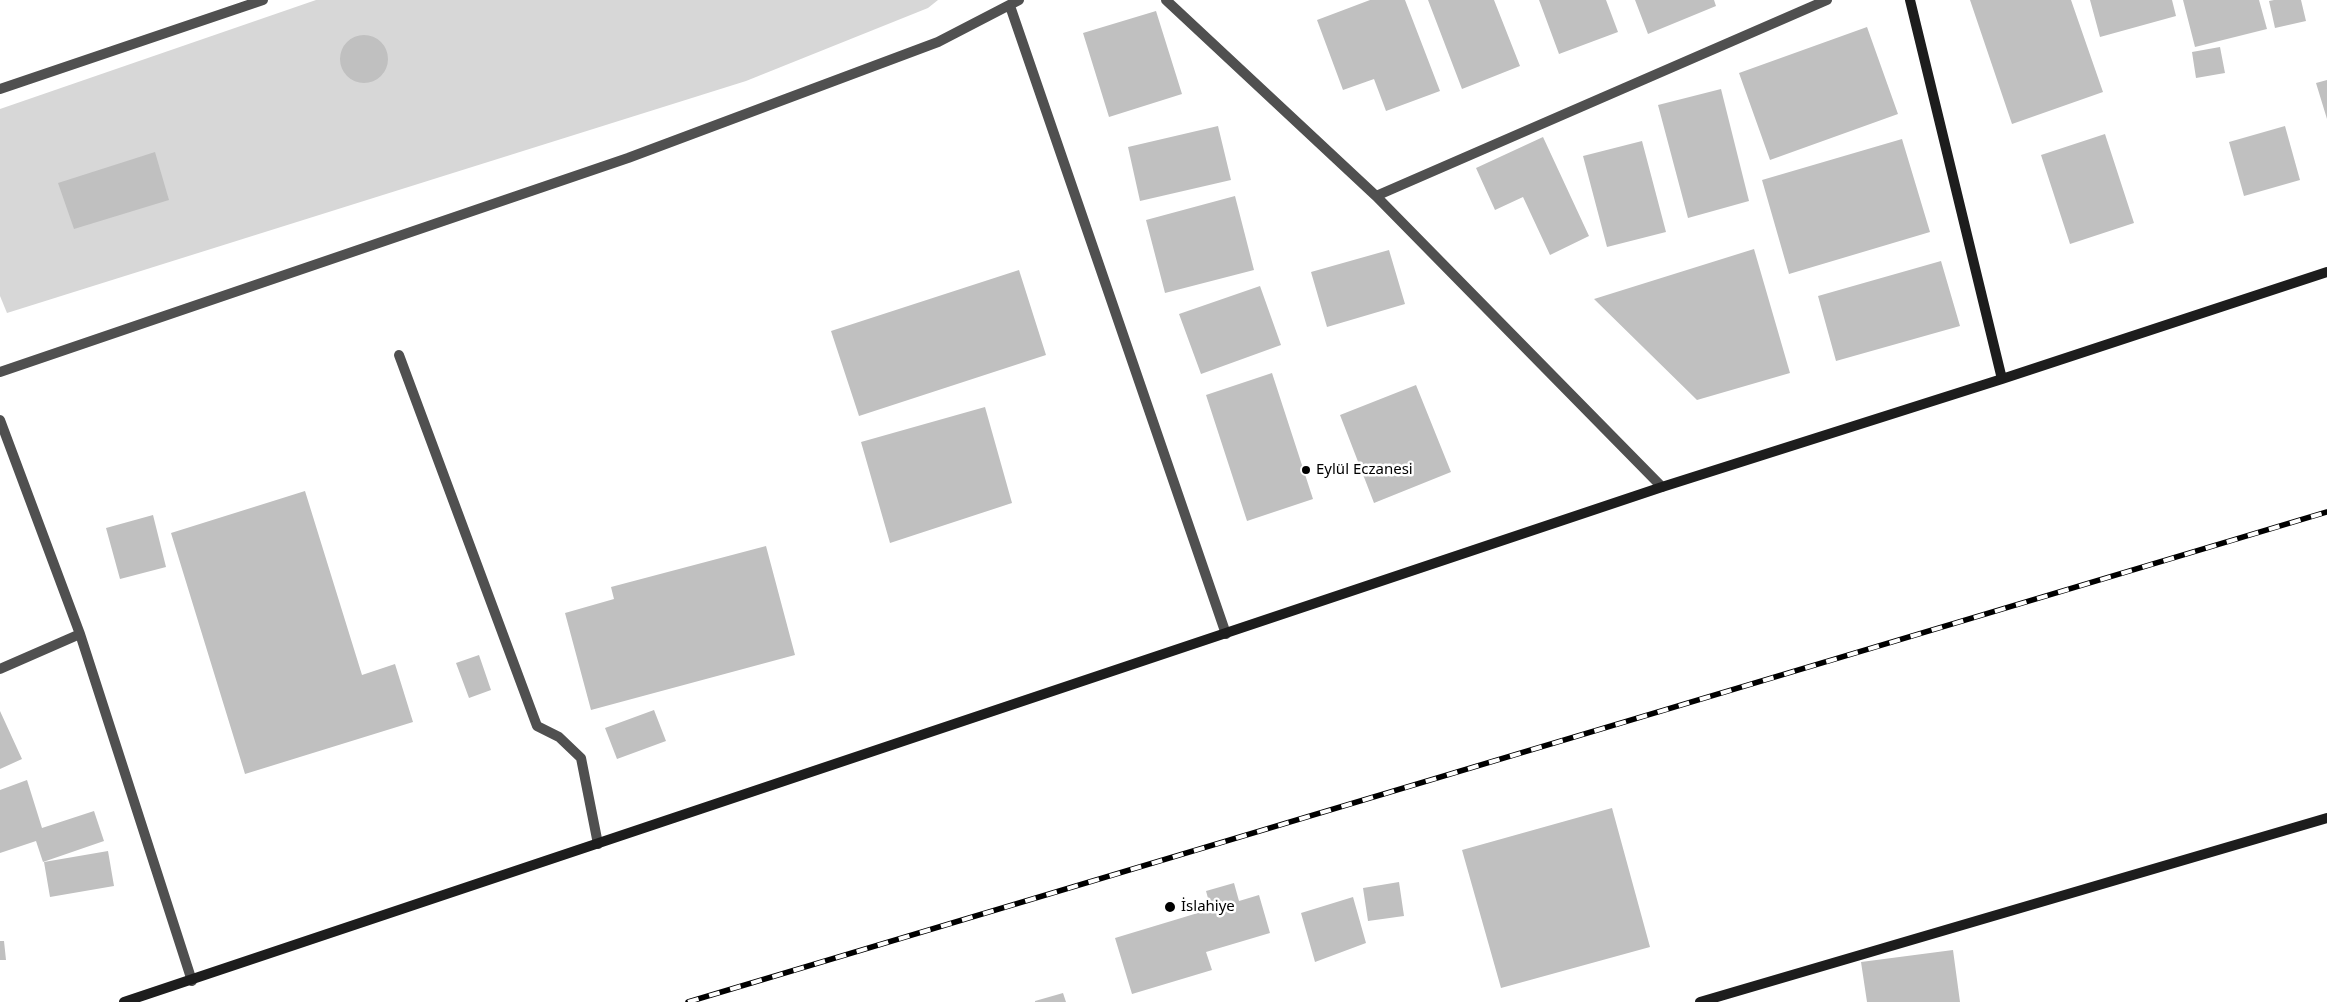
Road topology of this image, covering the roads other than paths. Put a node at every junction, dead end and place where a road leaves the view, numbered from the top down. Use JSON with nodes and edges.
{"nodes":[{"id":1,"x":263,"y":0,"type":"edge"},
{"id":2,"x":1166,"y":0,"type":"edge"},
{"id":3,"x":1827,"y":0,"type":"edge"},
{"id":4,"x":1910,"y":0,"type":"edge"},
{"id":5,"x":1014,"y":3,"type":"edge"},
{"id":6,"x":0,"y":89,"type":"edge"},
{"id":7,"x":1376,"y":196,"type":"junction"},
{"id":8,"x":2327,"y":272,"type":"edge"},
{"id":9,"x":399,"y":355,"type":"dead end"},
{"id":10,"x":0,"y":372,"type":"edge"},
{"id":11,"x":2002,"y":380,"type":"junction"},
{"id":12,"x":0,"y":420,"type":"edge"},
{"id":13,"x":1662,"y":487,"type":"junction"},
{"id":14,"x":80,"y":634,"type":"junction"},
{"id":15,"x":1226,"y":634,"type":"junction"},
{"id":16,"x":0,"y":669,"type":"edge"},
{"id":17,"x":2327,"y":818,"type":"edge"},
{"id":18,"x":598,"y":844,"type":"junction"},
{"id":19,"x":192,"y":981,"type":"junction"},
{"id":20,"x":124,"y":1002,"type":"edge"},
{"id":21,"x":1700,"y":1002,"type":"edge"}],
"edges":[{"from":1,"to":6,"type":"street"},
{"from":2,"to":7,"type":"street"},
{"from":3,"to":7,"type":"street"},
{"from":4,"to":11,"type":"street"},
{"from":5,"to":10,"type":"street"},
{"from":5,"to":15,"type":"street"},
{"from":7,"to":13,"type":"street"},
{"from":8,"to":11,"type":"street"},
{"from":9,"to":18,"type":"street"},
{"from":11,"to":13,"type":"street"},
{"from":12,"to":14,"type":"street"},
{"from":13,"to":15,"type":"street"},
{"from":14,"to":16,"type":"street"},
{"from":14,"to":19,"type":"street"},
{"from":15,"to":18,"type":"street"},
{"from":17,"to":21,"type":"street"},
{"from":18,"to":19,"type":"street"},
{"from":19,"to":20,"type":"street"}]}
